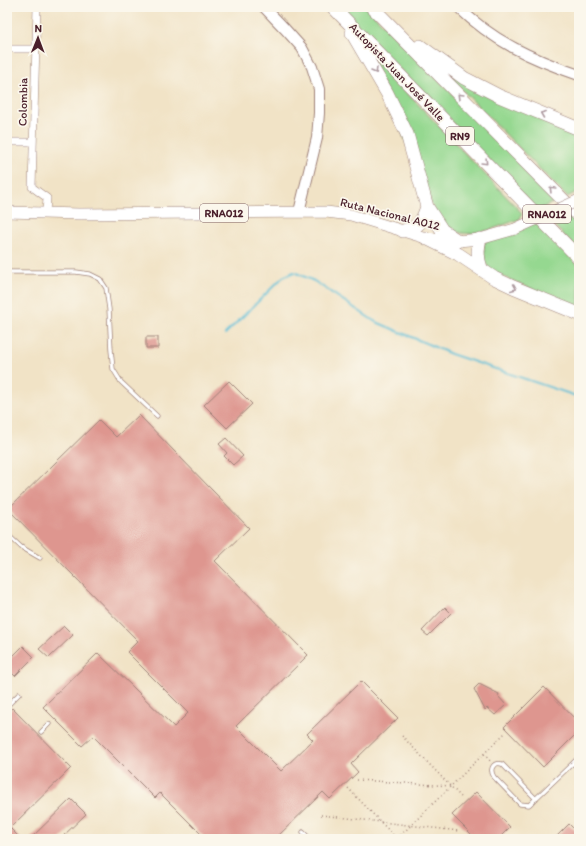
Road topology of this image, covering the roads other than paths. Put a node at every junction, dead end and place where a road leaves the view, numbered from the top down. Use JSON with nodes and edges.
{"nodes":[{"id":1,"x":37,"y":7,"type":"edge"},
{"id":2,"x":264,"y":7,"type":"edge"},
{"id":3,"x":373,"y":7,"type":"edge"},
{"id":4,"x":458,"y":7,"type":"edge"},
{"id":5,"x":337,"y":10,"type":"edge"},
{"id":6,"x":7,"y":49,"type":"edge"},
{"id":7,"x":36,"y":49,"type":"junction"},
{"id":8,"x":579,"y":75,"type":"edge"},
{"id":9,"x":579,"y":129,"type":"edge"},
{"id":10,"x":7,"y":142,"type":"edge"},
{"id":11,"x":33,"y":142,"type":"junction"},
{"id":12,"x":579,"y":200,"type":"edge"},
{"id":13,"x":427,"y":207,"type":"junction"},
{"id":14,"x":7,"y":212,"type":"edge"},
{"id":15,"x":299,"y":212,"type":"junction"},
{"id":16,"x":46,"y":213,"type":"junction"},
{"id":17,"x":579,"y":216,"type":"edge"},
{"id":18,"x":403,"y":231,"type":"junction"},
{"id":19,"x":426,"y":238,"type":"junction"},
{"id":20,"x":480,"y":239,"type":"junction"},
{"id":21,"x":458,"y":241,"type":"junction"},
{"id":22,"x":579,"y":258,"type":"edge"},
{"id":23,"x":481,"y":268,"type":"junction"},
{"id":24,"x":7,"y":272,"type":"edge"},
{"id":25,"x":579,"y":314,"type":"edge"},
{"id":26,"x":157,"y":416,"type":"dead end"},
{"id":27,"x":7,"y":534,"type":"edge"},
{"id":28,"x":40,"y":558,"type":"dead end"},
{"id":29,"x":19,"y":694,"type":"dead end"},
{"id":30,"x":7,"y":706,"type":"edge"},
{"id":31,"x":49,"y":724,"type":"dead end"},
{"id":32,"x":41,"y":732,"type":"dead end"},
{"id":33,"x":579,"y":757,"type":"edge"},
{"id":34,"x":573,"y":763,"type":"junction"},
{"id":35,"x":579,"y":768,"type":"edge"},
{"id":36,"x":536,"y":799,"type":"junction"},
{"id":37,"x":303,"y":832,"type":"dead end"},
{"id":38,"x":310,"y":839,"type":"edge"}],
"edges":[{"from":1,"to":7,"type":"street","name":"Colombia"},
{"from":2,"to":15,"type":"main road"},
{"from":9,"to":3,"type":"highway","one_way":true},
{"from":17,"to":3,"type":"highway","number":"RN9","one_way":true},
{"from":4,"to":8,"type":"main road"},
{"from":5,"to":13,"type":"highway","one_way":true},
{"from":5,"to":22,"type":"highway","name":"Autopista Juan José Valle","number":"RN9","one_way":true},
{"from":6,"to":7,"type":"street"},
{"from":7,"to":11,"type":"street","name":"Colombia"},
{"from":10,"to":11,"type":"street"},
{"from":11,"to":16,"type":"street","name":"Colombia"},
{"from":12,"to":20,"type":"main road","name":"Ruta Nacional A012","number":"RNA012","bridge":true},
{"from":13,"to":18,"type":"highway"},
{"from":13,"to":21,"type":"highway"},
{"from":14,"to":16,"type":"main road","name":"Ruta Nacional A012","number":"RNA012"},
{"from":15,"to":16,"type":"main road","name":"Ruta Nacional A012","number":"RNA012"},
{"from":15,"to":18,"type":"main road","name":"Ruta Nacional A012","number":"RNA012"},
{"from":18,"to":19,"type":"main road","name":"Ruta Nacional A012","number":"RNA012"},
{"from":19,"to":21,"type":"main road","name":"Ruta Nacional A012","number":"RNA012"},
{"from":19,"to":23,"type":"highway"},
{"from":20,"to":21,"type":"main road","name":"Ruta Nacional A012","number":"RNA012"},
{"from":20,"to":23,"type":"highway"},
{"from":23,"to":25,"type":"highway","one_way":true},
{"from":24,"to":26,"type":"lane"},
{"from":27,"to":28,"type":"lane"},
{"from":29,"to":30,"type":"lane"},
{"from":31,"to":32,"type":"lane"},
{"from":33,"to":34,"type":"lane"},
{"from":34,"to":35,"type":"lane"},
{"from":34,"to":36,"type":"lane"},
{"from":36,"to":36,"type":"lane"},
{"from":37,"to":38,"type":"lane"}]}
